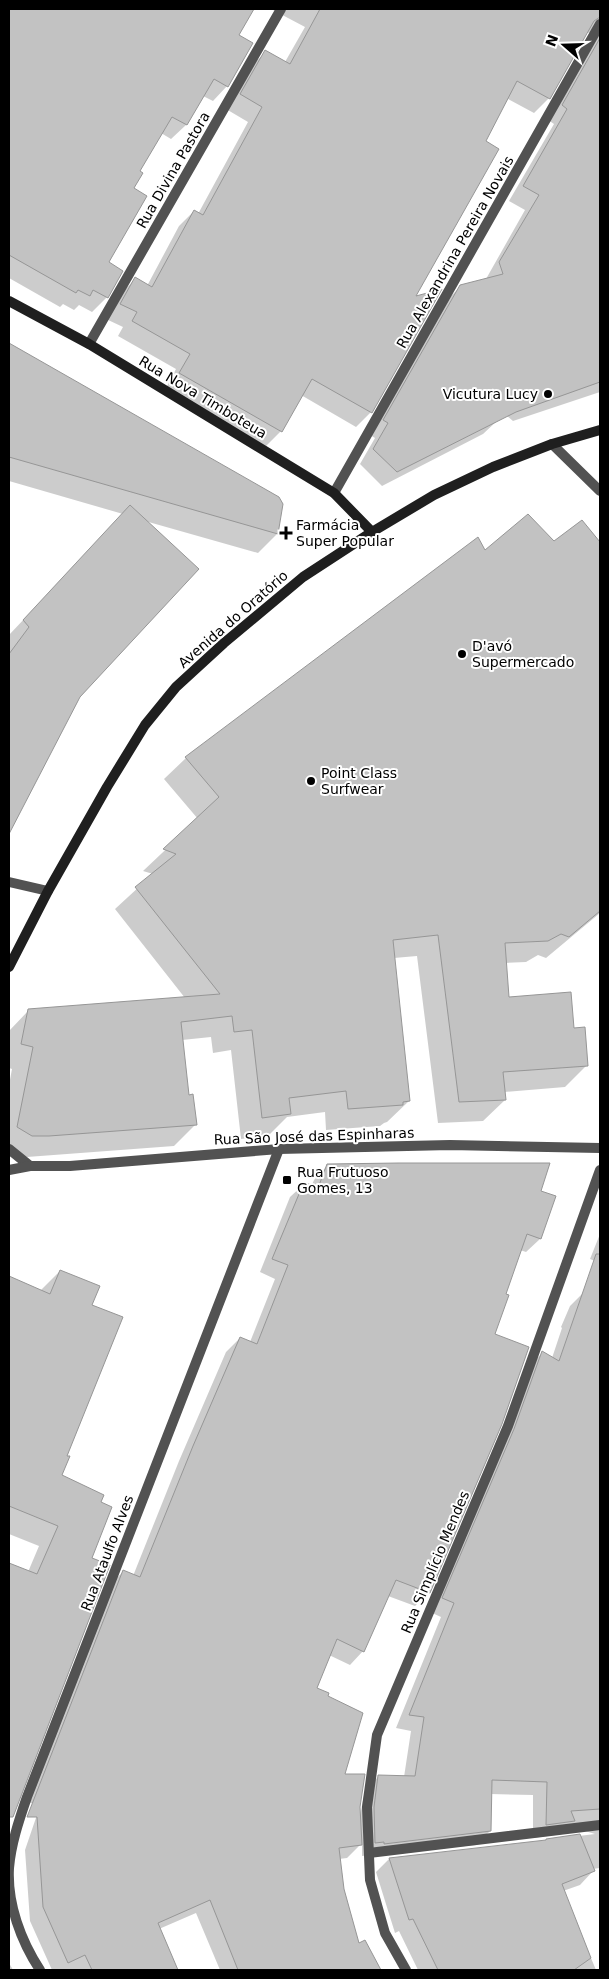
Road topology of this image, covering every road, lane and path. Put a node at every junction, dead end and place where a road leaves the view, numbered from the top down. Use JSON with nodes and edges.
{"nodes":[{"id":1,"x":281,"y":9,"type":"edge"},
{"id":2,"x":600,"y":24,"type":"edge"},
{"id":3,"x":9,"y":301,"type":"edge"},
{"id":4,"x":89,"y":344,"type":"junction"},
{"id":5,"x":600,"y":430,"type":"edge"},
{"id":6,"x":552,"y":444,"type":"junction"},
{"id":7,"x":600,"y":491,"type":"edge"},
{"id":8,"x":334,"y":493,"type":"junction"},
{"id":9,"x":372,"y":532,"type":"junction"},
{"id":10,"x":9,"y":882,"type":"edge"},
{"id":11,"x":48,"y":891,"type":"junction"},
{"id":12,"x":9,"y":967,"type":"edge"},
{"id":13,"x":600,"y":1148,"type":"edge"},
{"id":14,"x":9,"y":1149,"type":"edge"},
{"id":15,"x":280,"y":1149,"type":"junction"},
{"id":16,"x":30,"y":1166,"type":"junction"},
{"id":17,"x":9,"y":1170,"type":"edge"},
{"id":18,"x":600,"y":1170,"type":"edge"},
{"id":19,"x":600,"y":1825,"type":"edge"},
{"id":20,"x":369,"y":1853,"type":"junction"},
{"id":21,"x":9,"y":1887,"type":"edge"},
{"id":22,"x":40,"y":1970,"type":"edge"},
{"id":23,"x":406,"y":1970,"type":"edge"}],
"edges":[{"from":1,"to":4,"type":"street","name":"Rua Divina Pastora"},
{"from":2,"to":8,"type":"street","name":"Rua Alexandrina Pereira Novais"},
{"from":3,"to":4,"type":"main road","name":"Rua Nova Timboteua"},
{"from":4,"to":8,"type":"main road","name":"Rua Nova Timboteua"},
{"from":5,"to":6,"type":"main road","name":"Avenida do Oratório"},
{"from":6,"to":7,"type":"street"},
{"from":6,"to":9,"type":"main road","name":"Avenida do Oratório"},
{"from":8,"to":9,"type":"main road","name":"Rua Nova Timboteua"},
{"from":9,"to":11,"type":"main road","name":"Avenida do Oratório"},
{"from":10,"to":11,"type":"street"},
{"from":11,"to":12,"type":"main road","name":"Avenida do Oratório"},
{"from":13,"to":15,"type":"street","name":"Rua São José das Espinharas"},
{"from":14,"to":16,"type":"street"},
{"from":15,"to":16,"type":"street","name":"Rua São José das Espinharas"},
{"from":15,"to":21,"type":"street","name":"Rua Ataulfo Alves"},
{"from":16,"to":17,"type":"street","name":"Rua São José das Espinharas"},
{"from":18,"to":20,"type":"street","name":"Rua Simplício Mendes"},
{"from":19,"to":20,"type":"street"},
{"from":20,"to":23,"type":"street","name":"Rua Simplício Mendes"},
{"from":21,"to":22,"type":"street","name":"Rua Ataulfo Alves"}]}
